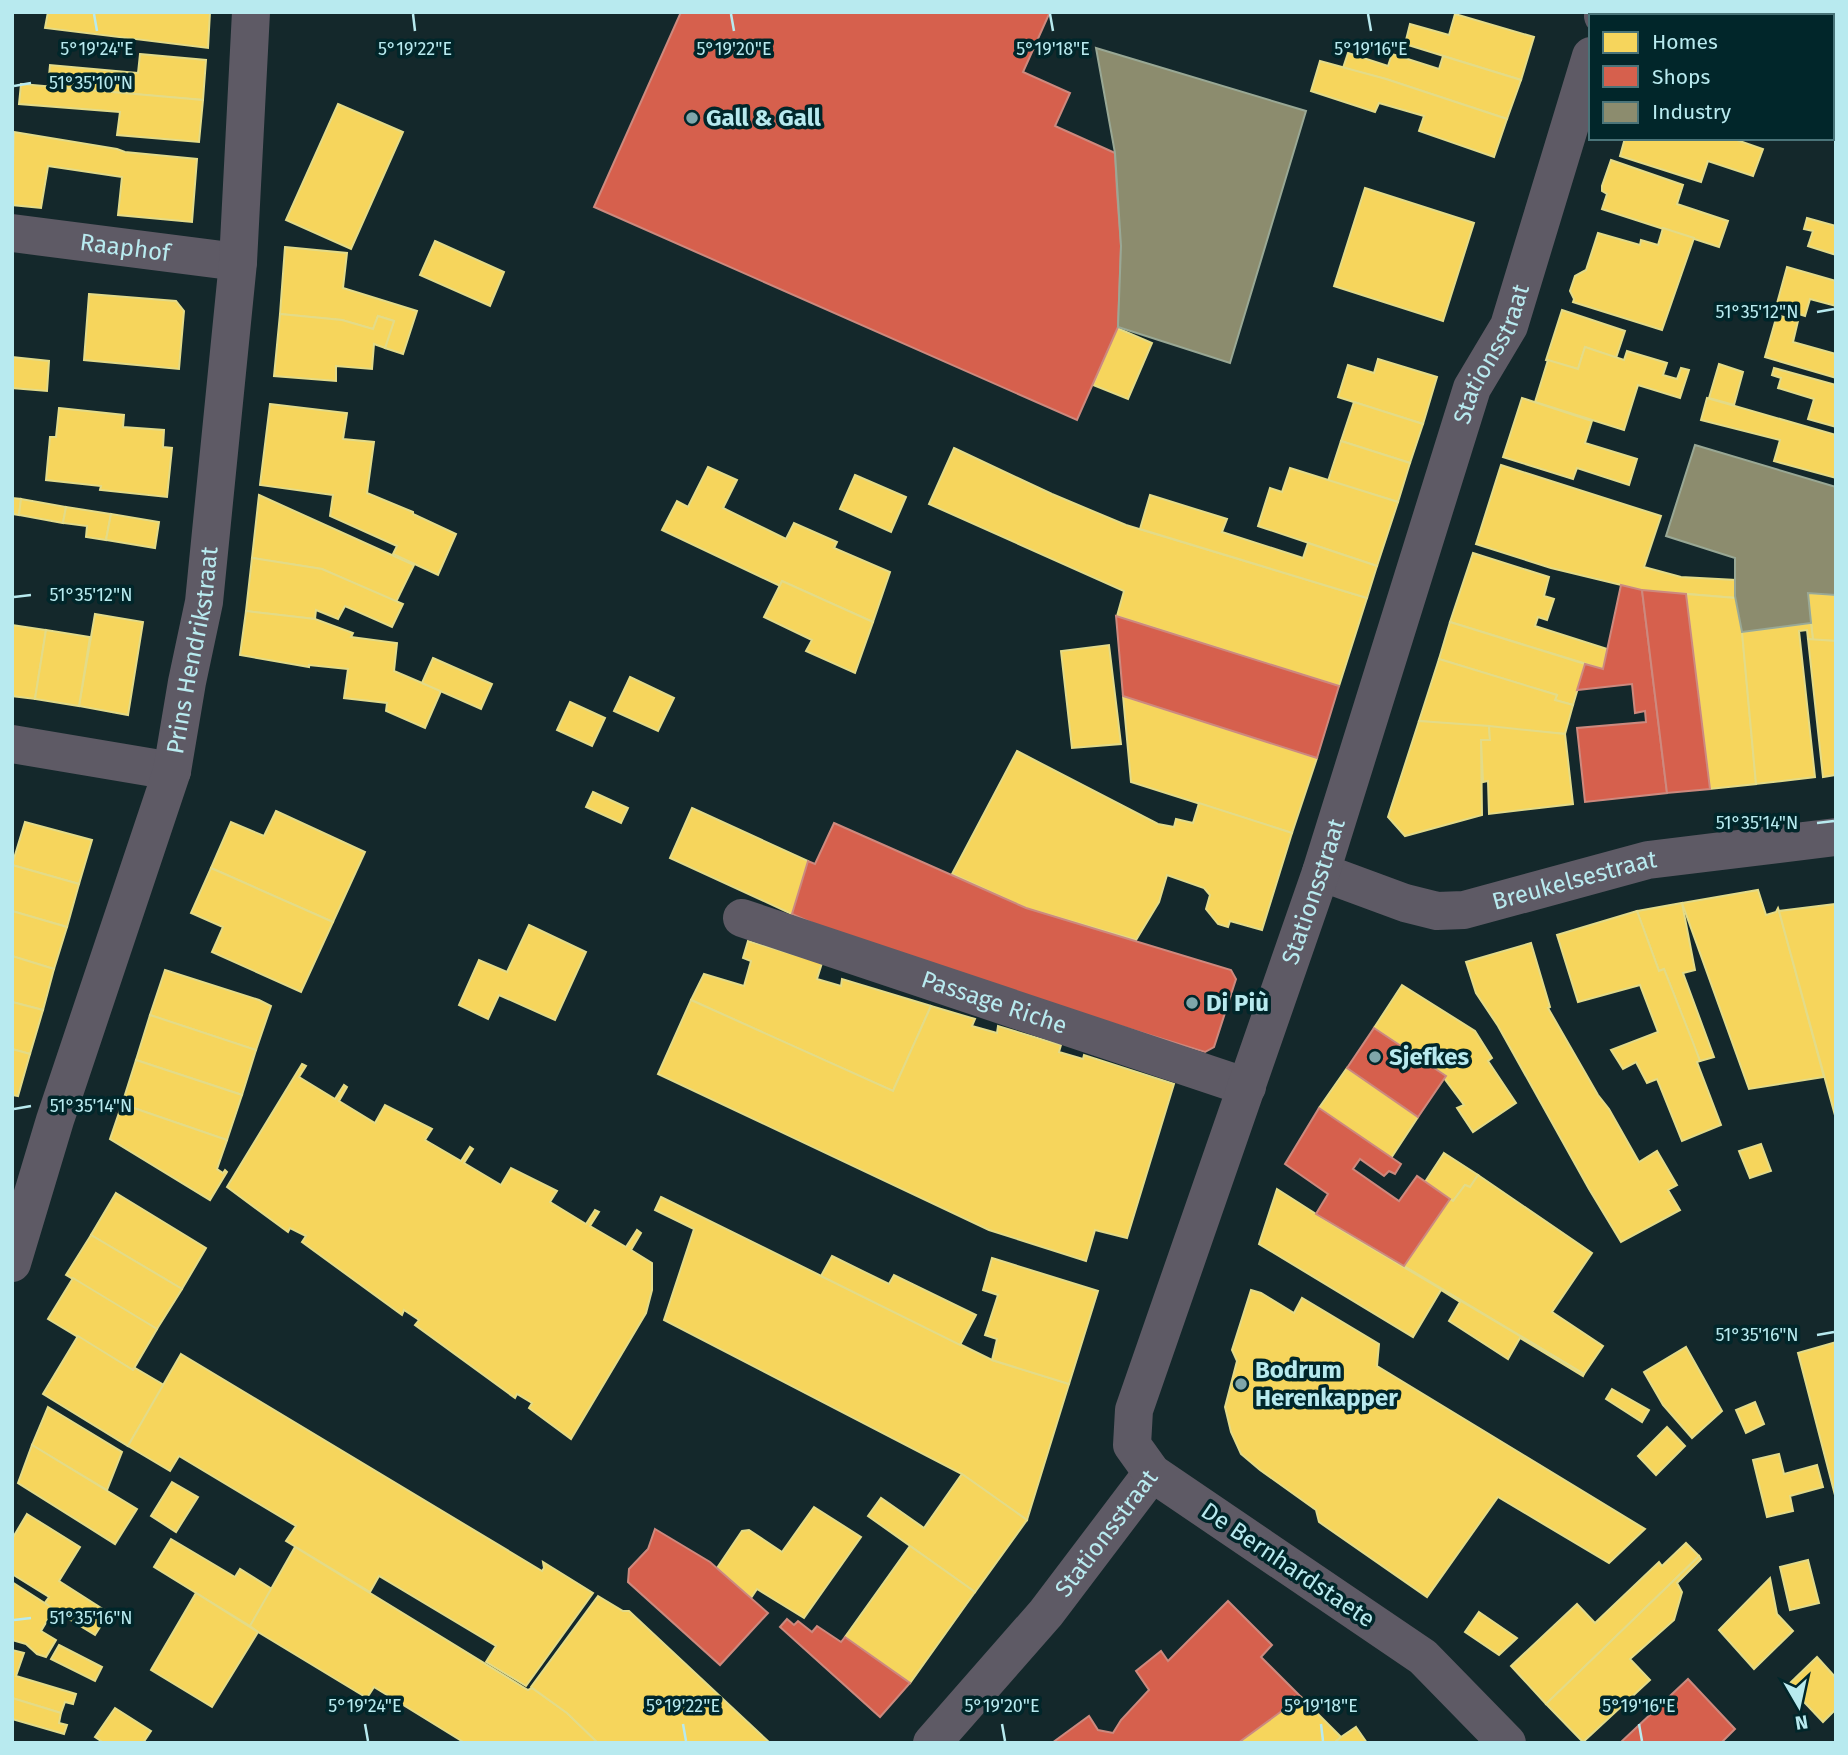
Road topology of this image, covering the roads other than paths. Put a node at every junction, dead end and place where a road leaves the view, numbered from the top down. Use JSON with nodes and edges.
{"nodes":[{"id":1,"x":251,"y":12,"type":"edge"},
{"id":2,"x":1589,"y":63,"type":"edge"},
{"id":3,"x":12,"y":233,"type":"edge"},
{"id":4,"x":239,"y":262,"type":"junction"},
{"id":5,"x":12,"y":744,"type":"edge"},
{"id":6,"x":172,"y":771,"type":"junction"},
{"id":7,"x":1836,"y":837,"type":"edge"},
{"id":8,"x":1321,"y":872,"type":"junction"},
{"id":9,"x":742,"y":918,"type":"dead end"},
{"id":10,"x":1247,"y":1087,"type":"junction"},
{"id":11,"x":12,"y":1263,"type":"edge"},
{"id":12,"x":1152,"y":1473,"type":"junction"},
{"id":13,"x":932,"y":1743,"type":"edge"},
{"id":14,"x":1507,"y":1743,"type":"edge"}],
"edges":[{"from":1,"to":4,"type":"street","name":"Prins Hendrikstraat"},
{"from":2,"to":8,"type":"street","name":"Stationsstraat"},
{"from":3,"to":4,"type":"street","name":"Raaphof"},
{"from":4,"to":6,"type":"street","name":"Prins Hendrikstraat"},
{"from":5,"to":6,"type":"street"},
{"from":6,"to":11,"type":"street","name":"Prins Hendrikstraat"},
{"from":7,"to":8,"type":"street","name":"Breukelsestraat"},
{"from":8,"to":10,"type":"street","name":"Stationsstraat"},
{"from":9,"to":10,"type":"street","name":"Passage Riche"},
{"from":10,"to":12,"type":"street","name":"Stationsstraat"},
{"from":12,"to":13,"type":"street","name":"Stationsstraat"},
{"from":12,"to":14,"type":"street","name":"De Bernhardstaete"}]}
